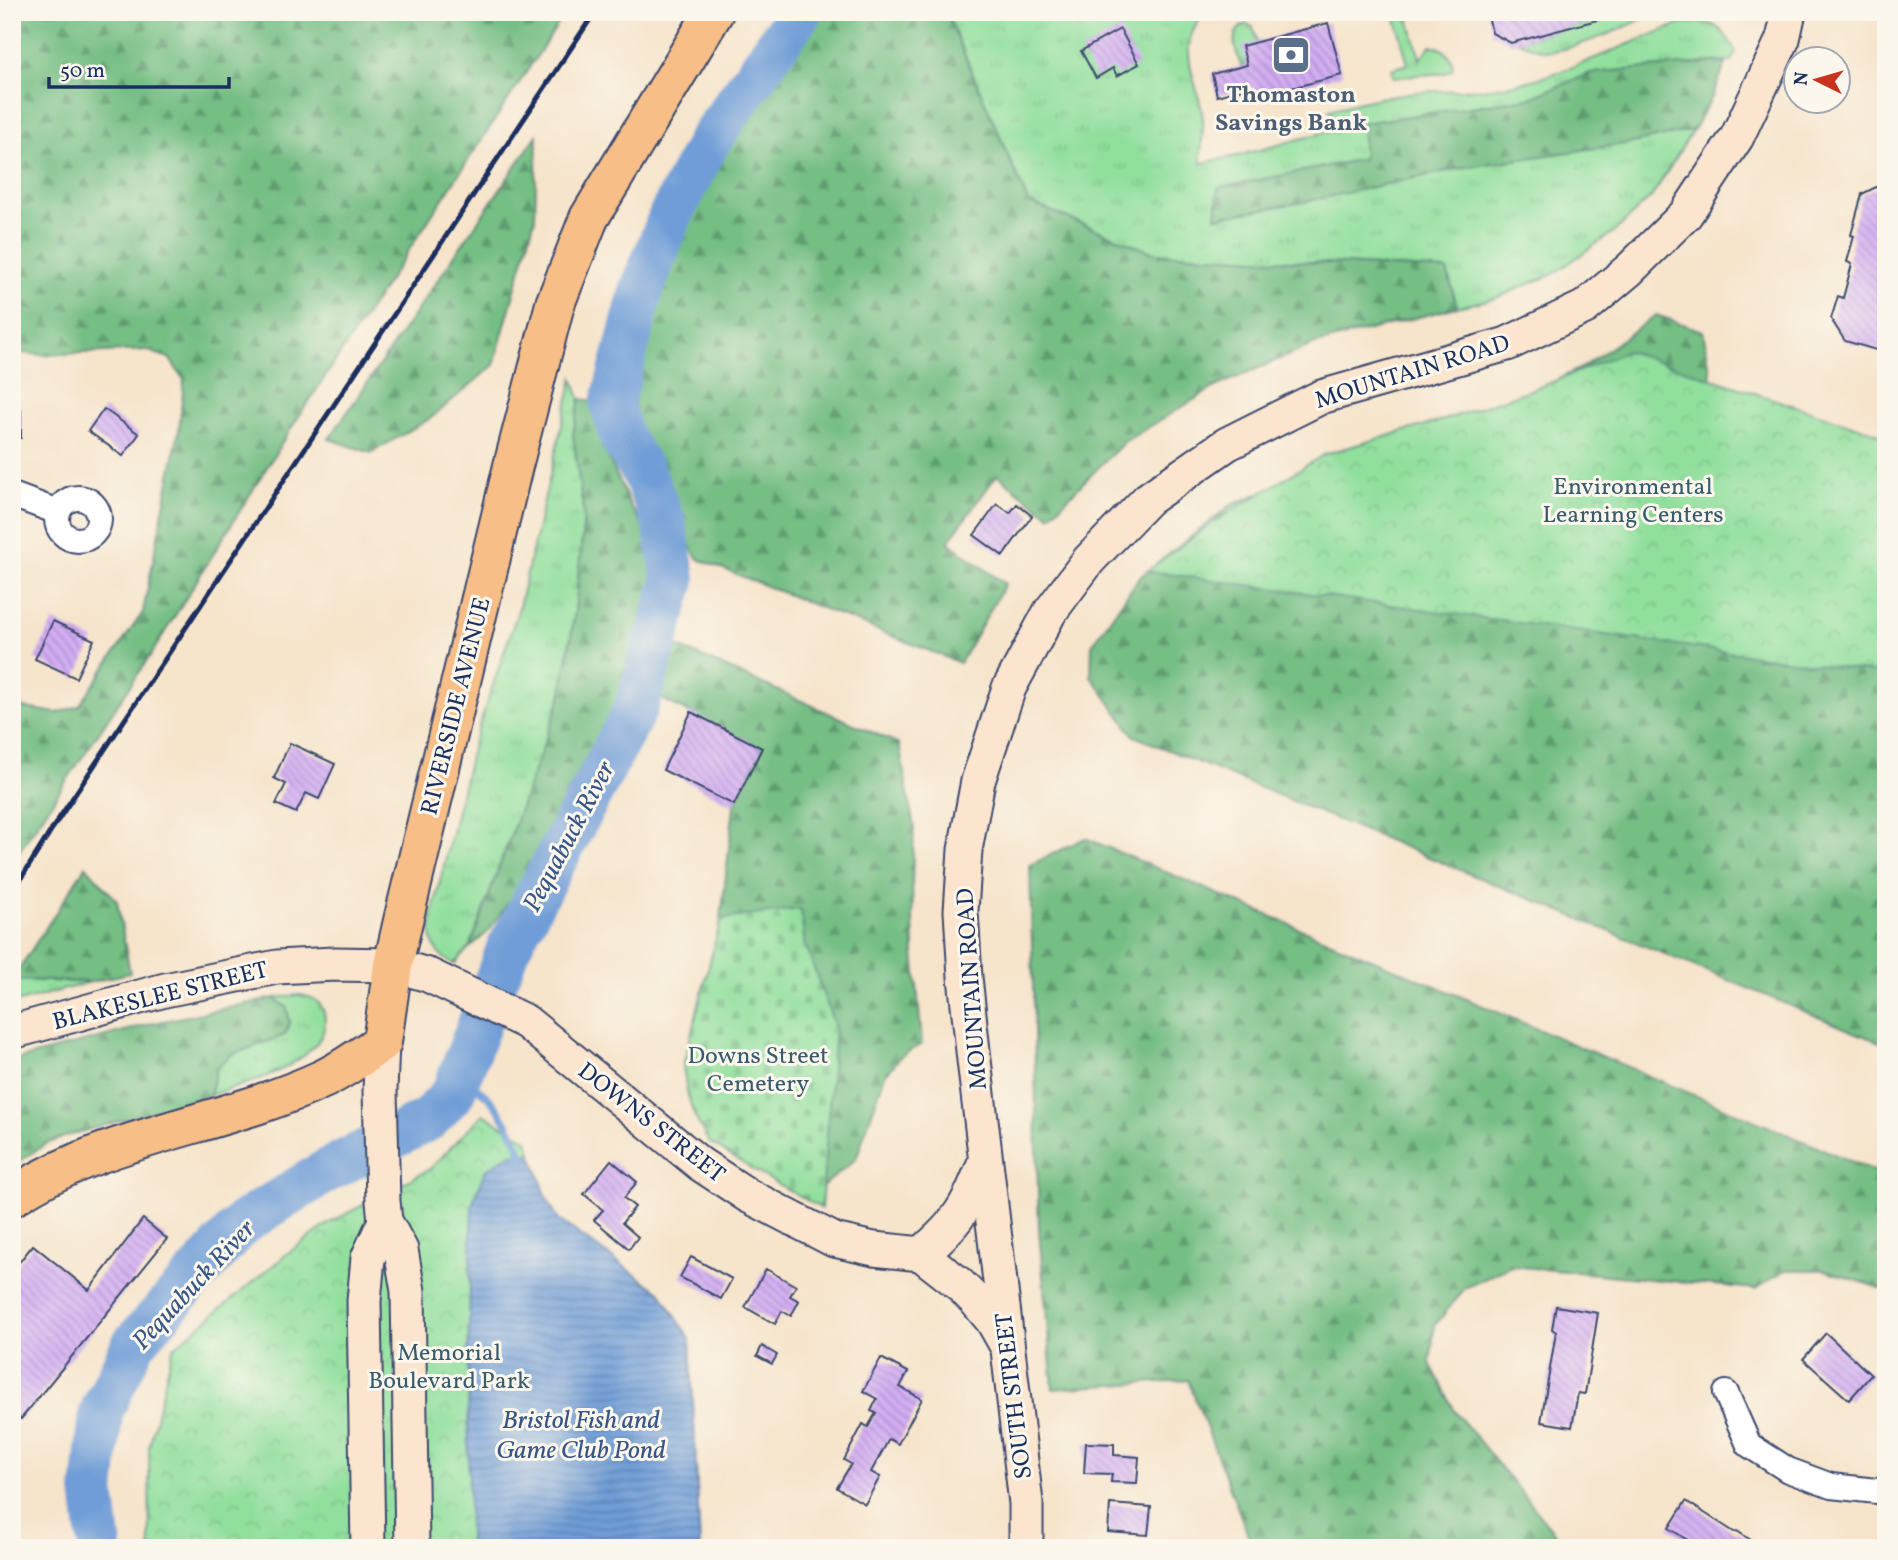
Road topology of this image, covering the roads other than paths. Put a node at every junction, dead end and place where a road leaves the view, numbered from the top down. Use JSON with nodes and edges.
{"nodes":[{"id":1,"x":714,"y":12,"type":"edge"},
{"id":2,"x":1789,"y":12,"type":"edge"},
{"id":3,"x":12,"y":495,"type":"edge"},
{"id":4,"x":58,"y":512,"type":"dead end"},
{"id":5,"x":393,"y":965,"type":"junction"},
{"id":6,"x":12,"y":1032,"type":"edge"},
{"id":7,"x":382,"y":1042,"type":"junction"},
{"id":8,"x":985,"y":1159,"type":"junction"},
{"id":9,"x":12,"y":1197,"type":"edge"},
{"id":10,"x":384,"y":1211,"type":"junction"},
{"id":11,"x":995,"y":1244,"type":"joint"},
{"id":12,"x":921,"y":1254,"type":"junction"},
{"id":13,"x":1008,"y":1348,"type":"junction"},
{"id":14,"x":1726,"y":1392,"type":"dead end"},
{"id":15,"x":1886,"y":1492,"type":"edge"},
{"id":16,"x":368,"y":1548,"type":"edge"},
{"id":17,"x":412,"y":1548,"type":"edge"},
{"id":18,"x":1026,"y":1548,"type":"edge"}],
"edges":[{"from":1,"to":5,"type":"highway","name":"RIVERSIDE AVENUE"},
{"from":2,"to":8,"type":"main road","name":"MOUNTAIN ROAD"},
{"from":3,"to":4,"type":"street"},
{"from":5,"to":6,"type":"main road","name":"BLAKESLEE STREET"},
{"from":5,"to":7,"type":"highway","name":"RIVERSIDE AVENUE"},
{"from":5,"to":12,"type":"main road","name":"DOWNS STREET"},
{"from":7,"to":9,"type":"highway"},
{"from":7,"to":10,"type":"main road"},
{"from":8,"to":11,"type":"main road","name":"MOUNTAIN ROAD"},
{"from":8,"to":12,"type":"main road"},
{"from":10,"to":16,"type":"main road"},
{"from":10,"to":17,"type":"main road"},
{"from":11,"to":13,"type":"main road","name":"SOUTH STREET"},
{"from":12,"to":13,"type":"main road"},
{"from":13,"to":18,"type":"main road","name":"SOUTH STREET"},
{"from":14,"to":15,"type":"street"}]}
